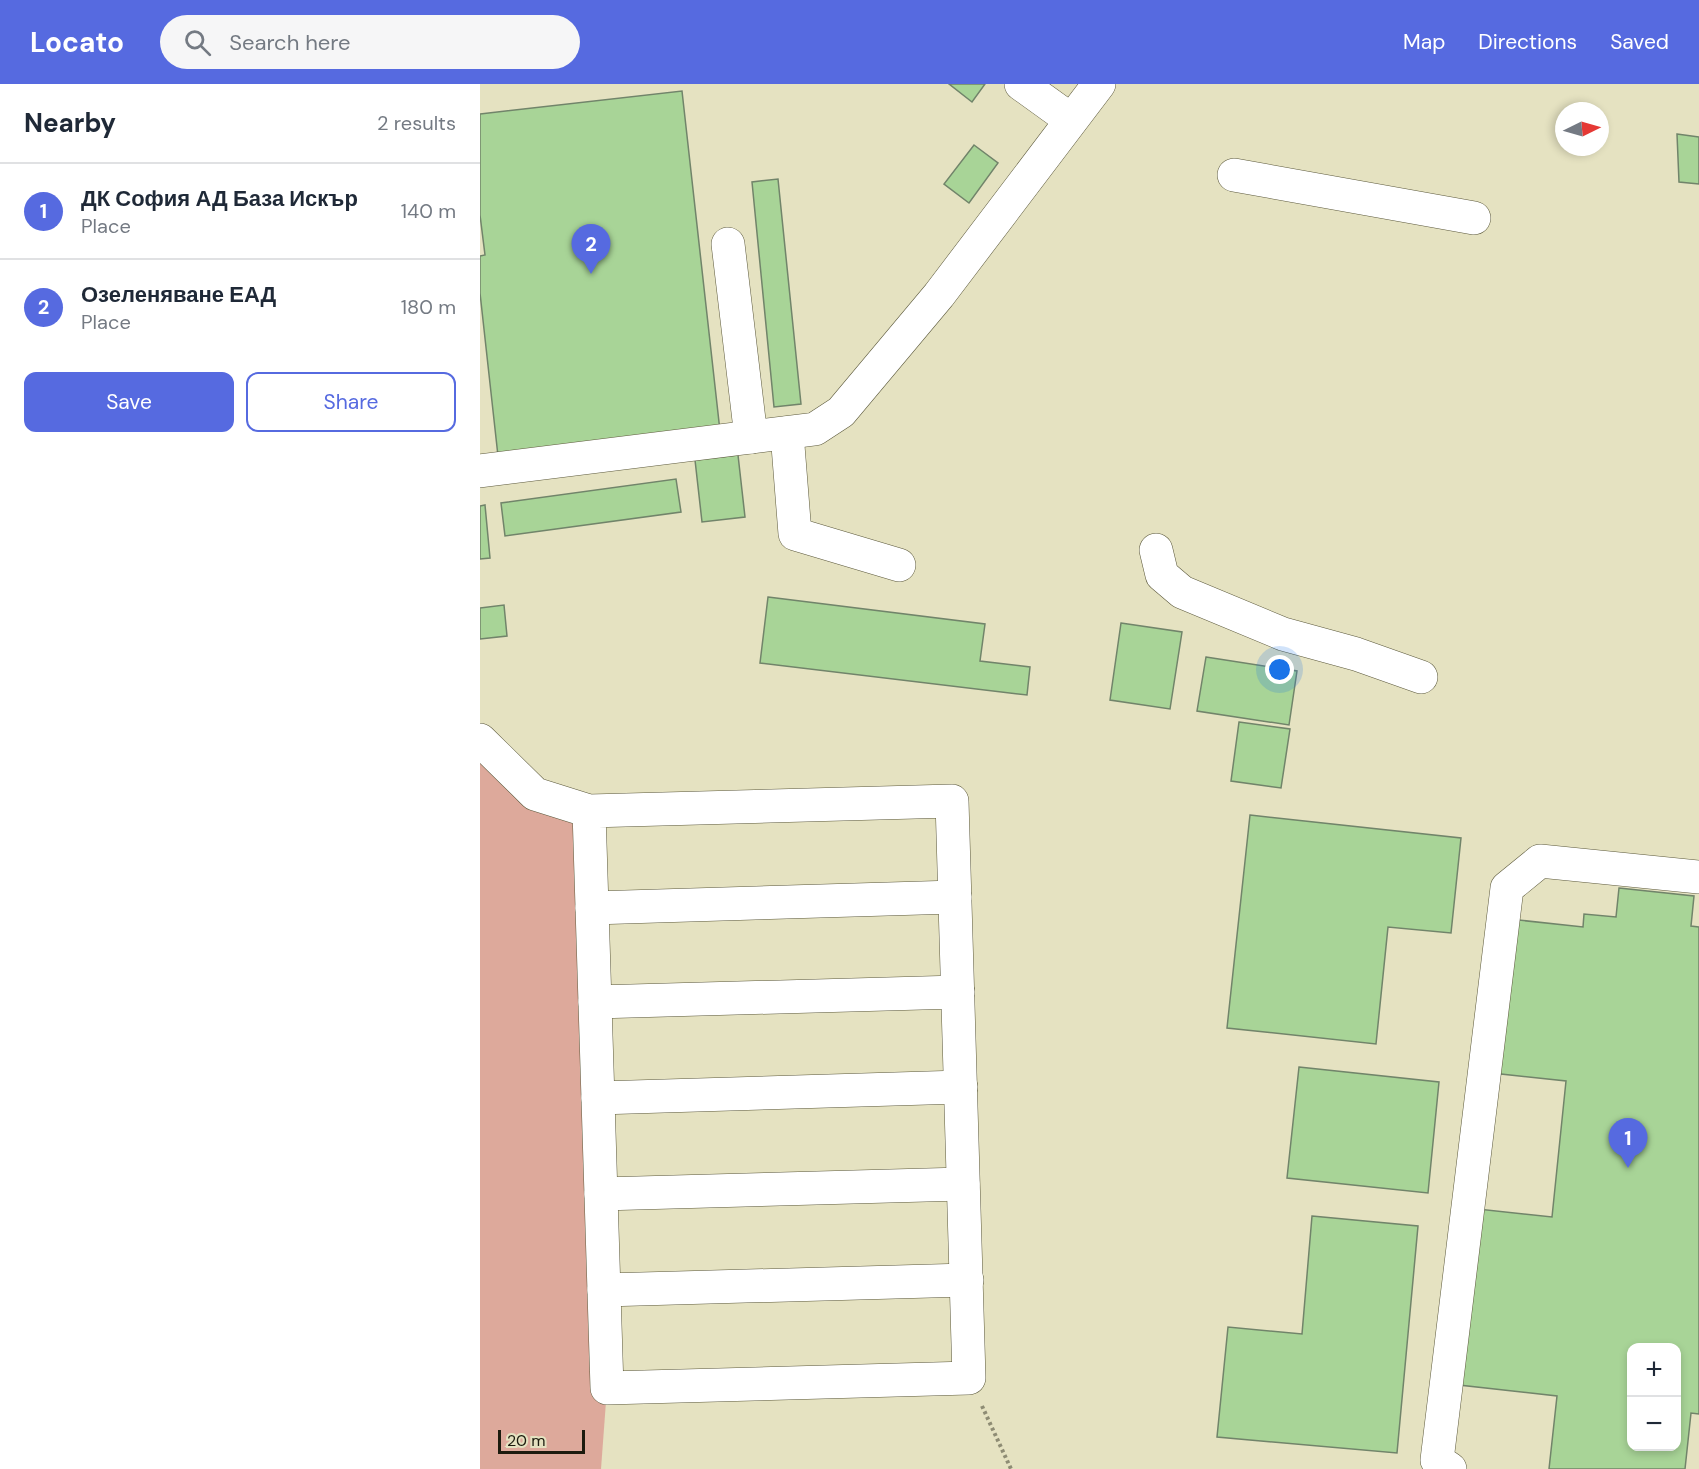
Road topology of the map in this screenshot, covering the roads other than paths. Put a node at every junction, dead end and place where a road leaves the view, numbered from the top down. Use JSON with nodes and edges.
{"nodes":[{"id":1,"x":1021,"y":84,"type":"edge"},
{"id":2,"x":1098,"y":84,"type":"edge"},
{"id":3,"x":1071,"y":120,"type":"junction"},
{"id":4,"x":1234,"y":175,"type":"dead end"},
{"id":5,"x":1474,"y":218,"type":"dead end"},
{"id":6,"x":728,"y":244,"type":"dead end"},
{"id":7,"x":787,"y":432,"type":"junction"},
{"id":8,"x":751,"y":437,"type":"junction"},
{"id":9,"x":480,"y":471,"type":"edge"},
{"id":10,"x":1156,"y":550,"type":"dead end"},
{"id":11,"x":899,"y":565,"type":"dead end"},
{"id":12,"x":1421,"y":677,"type":"dead end"},
{"id":13,"x":480,"y":740,"type":"edge"},
{"id":14,"x":589,"y":811,"type":"junction"},
{"id":15,"x":1699,"y":877,"type":"edge"},
{"id":16,"x":955,"y":897,"type":"junction"},
{"id":17,"x":592,"y":908,"type":"junction"},
{"id":18,"x":958,"y":992,"type":"junction"},
{"id":19,"x":595,"y":1002,"type":"junction"},
{"id":20,"x":961,"y":1087,"type":"junction"},
{"id":21,"x":598,"y":1098,"type":"junction"},
{"id":22,"x":963,"y":1184,"type":"junction"},
{"id":23,"x":601,"y":1194,"type":"junction"},
{"id":24,"x":966,"y":1280,"type":"junction"},
{"id":25,"x":604,"y":1290,"type":"junction"},
{"id":26,"x":1450,"y":1469,"type":"edge"}],
"edges":[{"from":1,"to":3,"type":"lane"},
{"from":2,"to":3,"type":"lane"},
{"from":3,"to":7,"type":"lane"},
{"from":4,"to":5,"type":"lane"},
{"from":6,"to":8,"type":"lane"},
{"from":7,"to":8,"type":"lane"},
{"from":7,"to":11,"type":"lane"},
{"from":8,"to":9,"type":"lane"},
{"from":10,"to":12,"type":"lane"},
{"from":13,"to":14,"type":"lane"},
{"from":14,"to":16,"type":"lane"},
{"from":14,"to":17,"type":"lane"},
{"from":15,"to":26,"type":"lane"},
{"from":16,"to":17,"type":"lane"},
{"from":16,"to":18,"type":"lane"},
{"from":17,"to":19,"type":"lane"},
{"from":18,"to":19,"type":"lane"},
{"from":18,"to":20,"type":"lane"},
{"from":19,"to":21,"type":"lane"},
{"from":20,"to":21,"type":"lane"},
{"from":20,"to":22,"type":"lane"},
{"from":21,"to":23,"type":"lane"},
{"from":22,"to":23,"type":"lane"},
{"from":22,"to":24,"type":"lane"},
{"from":23,"to":25,"type":"lane"},
{"from":24,"to":25,"type":"lane"},
{"from":24,"to":25,"type":"lane"}]}
